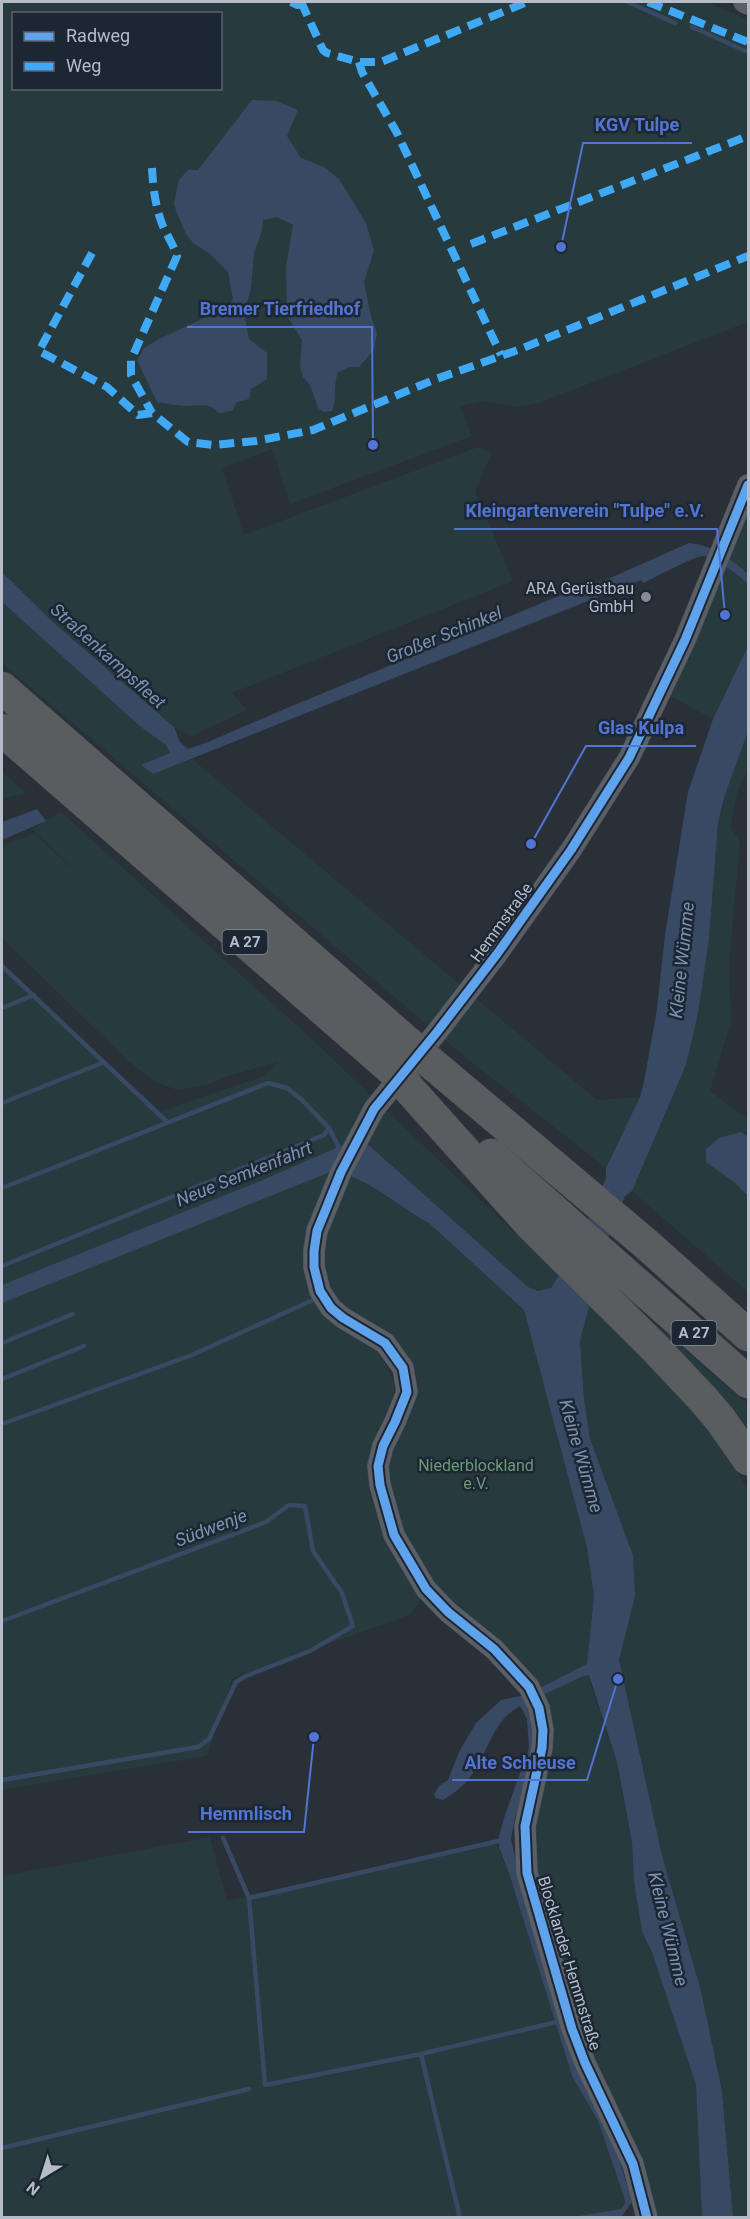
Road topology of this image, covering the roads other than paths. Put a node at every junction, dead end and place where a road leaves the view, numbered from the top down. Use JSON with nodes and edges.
{"nodes":[{"id":1,"x":744,"y":2,"type":"edge"},
{"id":2,"x":748,"y":4,"type":"edge"},
{"id":3,"x":748,"y":485,"type":"edge"},
{"id":4,"x":2,"y":687,"type":"edge"},
{"id":5,"x":2,"y":730,"type":"edge"},
{"id":6,"x":408,"y":1071,"type":"junction"},
{"id":7,"x":541,"y":1216,"type":"junction"},
{"id":8,"x":650,"y":1239,"type":"junction"},
{"id":9,"x":748,"y":1309,"type":"edge"},
{"id":10,"x":748,"y":1335,"type":"edge"},
{"id":11,"x":385,"y":1343,"type":"joint"},
{"id":12,"x":748,"y":1382,"type":"edge"},
{"id":13,"x":748,"y":1459,"type":"edge"},
{"id":14,"x":647,"y":2217,"type":"edge"}],
"edges":[{"from":1,"to":2,"type":"street"},
{"from":3,"to":11,"type":"street","name":"Hemmstraße"},
{"from":4,"to":6,"type":"highway","number":"A 27"},
{"from":5,"to":6,"type":"highway","number":"A 27"},
{"from":6,"to":7,"type":"highway"},
{"from":6,"to":8,"type":"highway","number":"A 27"},
{"from":7,"to":12,"type":"highway","number":"A 27"},
{"from":7,"to":13,"type":"highway"},
{"from":8,"to":9,"type":"highway"},
{"from":8,"to":10,"type":"highway","number":"A 27"},
{"from":11,"to":14,"type":"street","name":"Blocklander Hemmstraße"}]}
